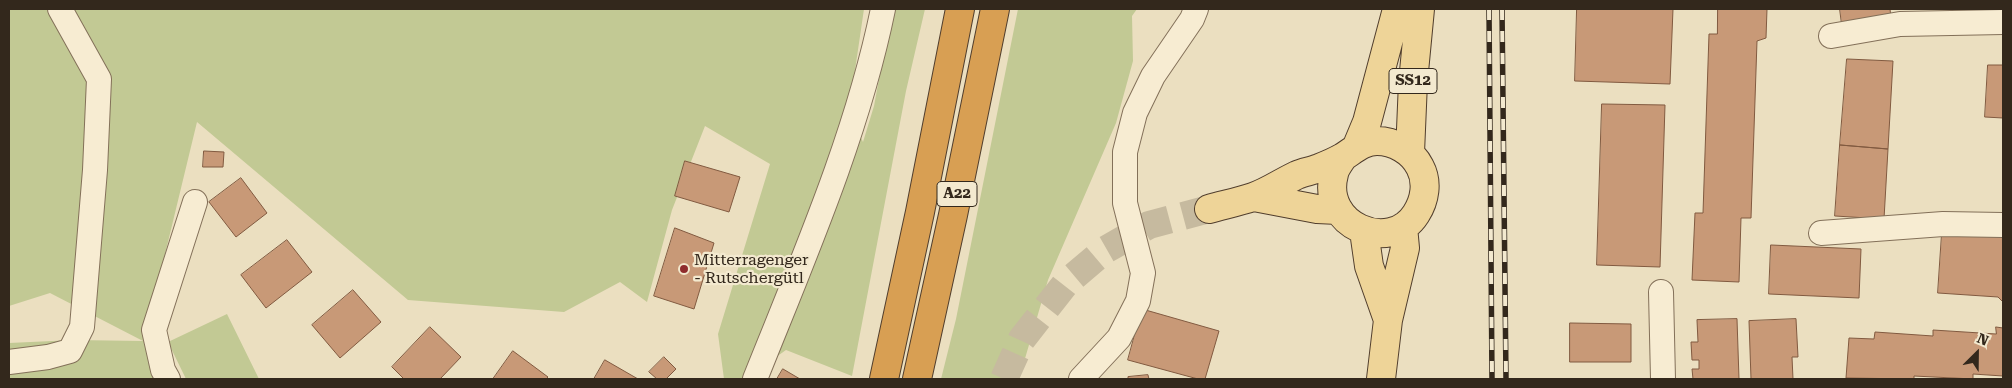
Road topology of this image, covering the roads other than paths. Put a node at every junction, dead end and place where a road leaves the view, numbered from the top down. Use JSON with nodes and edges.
{"nodes":[{"id":1,"x":60,"y":9,"type":"edge"},
{"id":2,"x":883,"y":9,"type":"edge"},
{"id":3,"x":960,"y":9,"type":"edge"},
{"id":4,"x":994,"y":9,"type":"edge"},
{"id":5,"x":1196,"y":9,"type":"edge"},
{"id":6,"x":1397,"y":9,"type":"edge"},
{"id":7,"x":1420,"y":9,"type":"edge"},
{"id":8,"x":2003,"y":22,"type":"edge"},
{"id":9,"x":1831,"y":36,"type":"dead end"},
{"id":10,"x":1350,"y":152,"type":"junction"},
{"id":11,"x":1410,"y":153,"type":"junction"},
{"id":12,"x":1254,"y":197,"type":"junction"},
{"id":13,"x":195,"y":202,"type":"dead end"},
{"id":14,"x":1208,"y":209,"type":"tunnel mouth"},
{"id":15,"x":1338,"y":210,"type":"junction"},
{"id":16,"x":2003,"y":225,"type":"edge"},
{"id":17,"x":1403,"y":226,"type":"junction"},
{"id":18,"x":1364,"y":231,"type":"junction"},
{"id":19,"x":1821,"y":233,"type":"dead end"},
{"id":20,"x":1662,"y":292,"type":"dead end"},
{"id":21,"x":1388,"y":320,"type":"junction"},
{"id":22,"x":9,"y":362,"type":"edge"},
{"id":23,"x":168,"y":379,"type":"edge"},
{"id":24,"x":755,"y":379,"type":"edge"},
{"id":25,"x":884,"y":379,"type":"edge"},
{"id":26,"x":917,"y":379,"type":"edge"},
{"id":27,"x":1081,"y":379,"type":"edge"},
{"id":28,"x":1381,"y":379,"type":"edge"},
{"id":29,"x":1663,"y":379,"type":"edge"}],
"edges":[{"from":1,"to":22,"type":"street"},
{"from":2,"to":24,"type":"street"},
{"from":3,"to":25,"type":"highway","number":"A22"},
{"from":4,"to":26,"type":"highway","number":"A22"},
{"from":5,"to":27,"type":"street"},
{"from":6,"to":10,"type":"main road","number":"SS12"},
{"from":7,"to":11,"type":"main road","number":"SS12"},
{"from":8,"to":9,"type":"street"},
{"from":10,"to":11,"type":"main road"},
{"from":10,"to":12,"type":"main road"},
{"from":10,"to":15,"type":"main road","number":"SS12"},
{"from":11,"to":17,"type":"main road"},
{"from":12,"to":14,"type":"main road"},
{"from":12,"to":15,"type":"main road"},
{"from":13,"to":23,"type":"street"},
{"from":15,"to":18,"type":"main road"},
{"from":16,"to":19,"type":"street"},
{"from":17,"to":18,"type":"main road"},
{"from":17,"to":21,"type":"main road"},
{"from":18,"to":21,"type":"main road"},
{"from":20,"to":29,"type":"street"},
{"from":21,"to":28,"type":"main road"}]}
